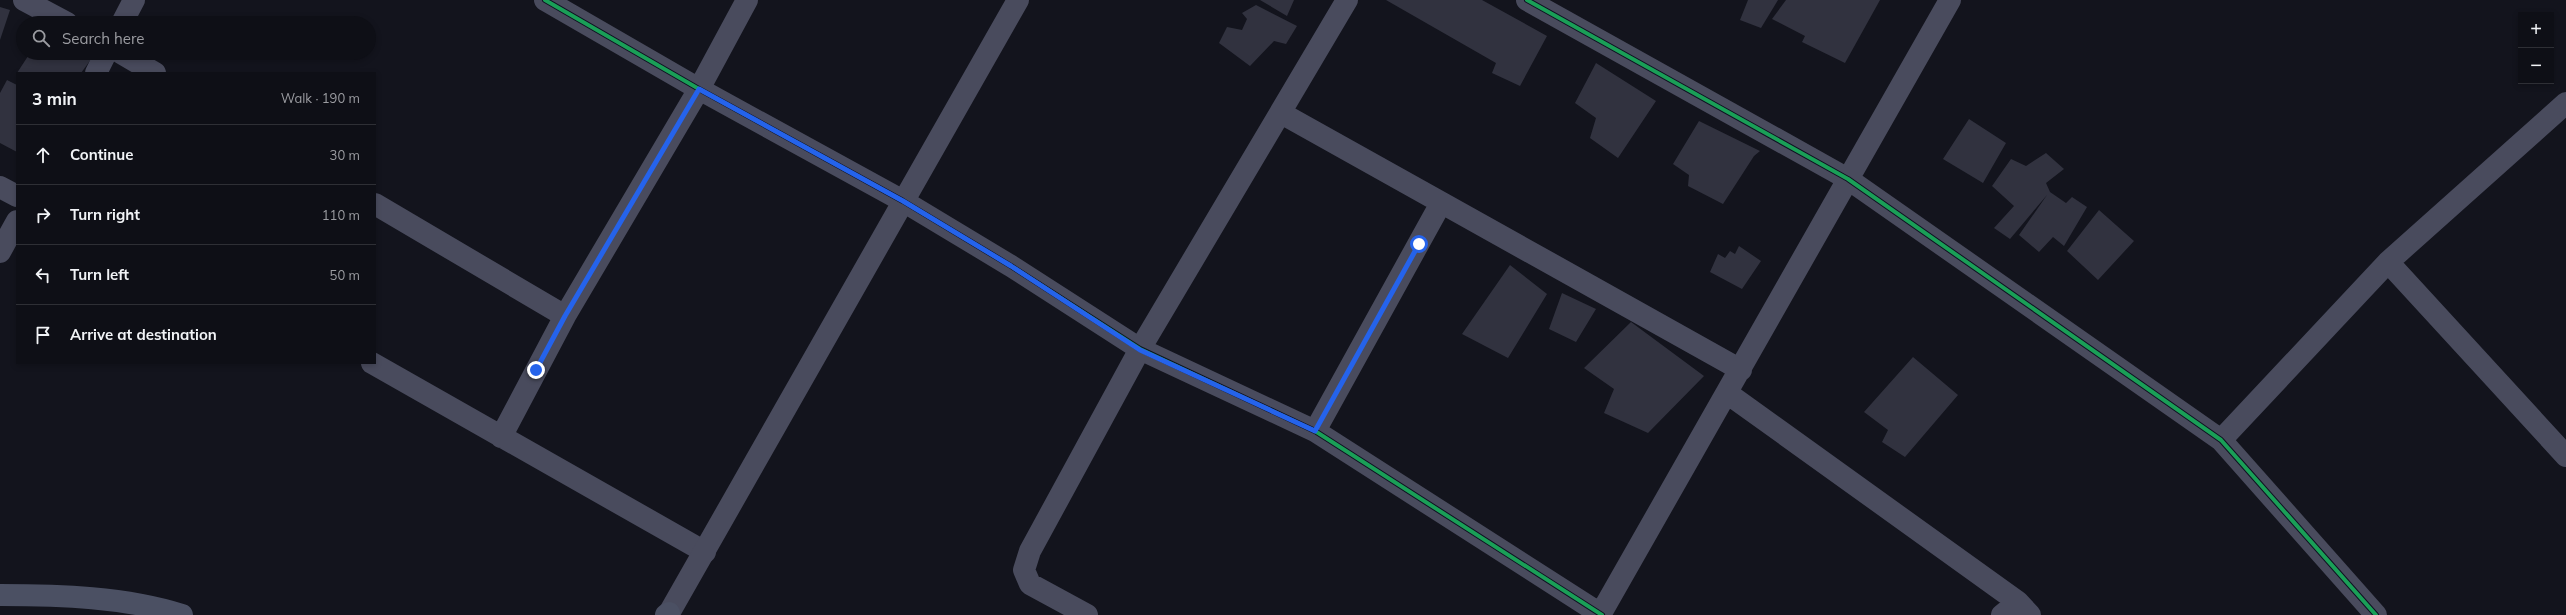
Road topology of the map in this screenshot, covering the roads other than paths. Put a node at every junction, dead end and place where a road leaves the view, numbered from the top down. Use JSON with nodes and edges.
{"nodes":[{"id":1,"x":24,"y":0,"type":"edge"},
{"id":2,"x":134,"y":0,"type":"edge"},
{"id":3,"x":545,"y":0,"type":"edge"},
{"id":4,"x":747,"y":0,"type":"edge"},
{"id":5,"x":1018,"y":0,"type":"edge"},
{"id":6,"x":1347,"y":0,"type":"edge"},
{"id":7,"x":1527,"y":0,"type":"edge"},
{"id":8,"x":1950,"y":0,"type":"edge"},
{"id":9,"x":54,"y":16,"type":"edge"},
{"id":10,"x":126,"y":16,"type":"edge"},
{"id":11,"x":102,"y":60,"type":"edge"},
{"id":12,"x":133,"y":60,"type":"edge"},
{"id":13,"x":96,"y":72,"type":"edge"},
{"id":14,"x":153,"y":72,"type":"edge"},
{"id":15,"x":699,"y":89,"type":"junction"},
{"id":16,"x":2566,"y":103,"type":"edge"},
{"id":17,"x":1281,"y":113,"type":"junction"},
{"id":18,"x":1848,"y":179,"type":"junction"},
{"id":19,"x":0,"y":187,"type":"edge"},
{"id":20,"x":16,"y":195,"type":"edge"},
{"id":21,"x":903,"y":201,"type":"junction"},
{"id":22,"x":1441,"y":204,"type":"junction"},
{"id":23,"x":376,"y":205,"type":"edge"},
{"id":24,"x":16,"y":223,"type":"edge"},
{"id":25,"x":0,"y":252,"type":"edge"},
{"id":26,"x":2388,"y":262,"type":"junction"},
{"id":27,"x":565,"y":316,"type":"junction"},
{"id":28,"x":1140,"y":350,"type":"junction"},
{"id":29,"x":374,"y":364,"type":"edge"},
{"id":30,"x":1741,"y":370,"type":"junction"},
{"id":31,"x":1727,"y":393,"type":"junction"},
{"id":32,"x":1315,"y":431,"type":"junction"},
{"id":33,"x":501,"y":437,"type":"junction"},
{"id":34,"x":2221,"y":440,"type":"junction"},
{"id":35,"x":2566,"y":456,"type":"edge"},
{"id":36,"x":704,"y":552,"type":"junction"},
{"id":37,"x":0,"y":595,"type":"edge"},
{"id":38,"x":2017,"y":610,"type":"edge"},
{"id":39,"x":668,"y":614,"type":"edge"},
{"id":40,"x":182,"y":615,"type":"edge"},
{"id":41,"x":1087,"y":615,"type":"edge"},
{"id":42,"x":1601,"y":615,"type":"edge"},
{"id":43,"x":2376,"y":615,"type":"edge"}],
"edges":[{"from":1,"to":9,"type":"street"},
{"from":2,"to":10,"type":"street"},
{"from":3,"to":15,"type":"street"},
{"from":4,"to":15,"type":"street"},
{"from":5,"to":21,"type":"street"},
{"from":6,"to":17,"type":"street"},
{"from":7,"to":18,"type":"street"},
{"from":8,"to":18,"type":"street"},
{"from":11,"to":13,"type":"street"},
{"from":12,"to":14,"type":"street"},
{"from":15,"to":21,"type":"street"},
{"from":15,"to":27,"type":"street"},
{"from":16,"to":26,"type":"street"},
{"from":17,"to":22,"type":"street"},
{"from":17,"to":28,"type":"street"},
{"from":18,"to":30,"type":"street"},
{"from":18,"to":34,"type":"street"},
{"from":19,"to":20,"type":"street"},
{"from":21,"to":28,"type":"street"},
{"from":21,"to":36,"type":"street"},
{"from":22,"to":30,"type":"street"},
{"from":22,"to":32,"type":"street"},
{"from":23,"to":27,"type":"street"},
{"from":24,"to":25,"type":"street"},
{"from":26,"to":34,"type":"street"},
{"from":26,"to":35,"type":"street"},
{"from":27,"to":33,"type":"street"},
{"from":28,"to":32,"type":"street"},
{"from":28,"to":41,"type":"street"},
{"from":29,"to":33,"type":"street"},
{"from":30,"to":31,"type":"street"},
{"from":31,"to":38,"type":"street"},
{"from":31,"to":42,"type":"street"},
{"from":32,"to":42,"type":"street"},
{"from":33,"to":36,"type":"street"},
{"from":34,"to":43,"type":"street"},
{"from":36,"to":39,"type":"street"},
{"from":37,"to":40,"type":"main road"}]}
